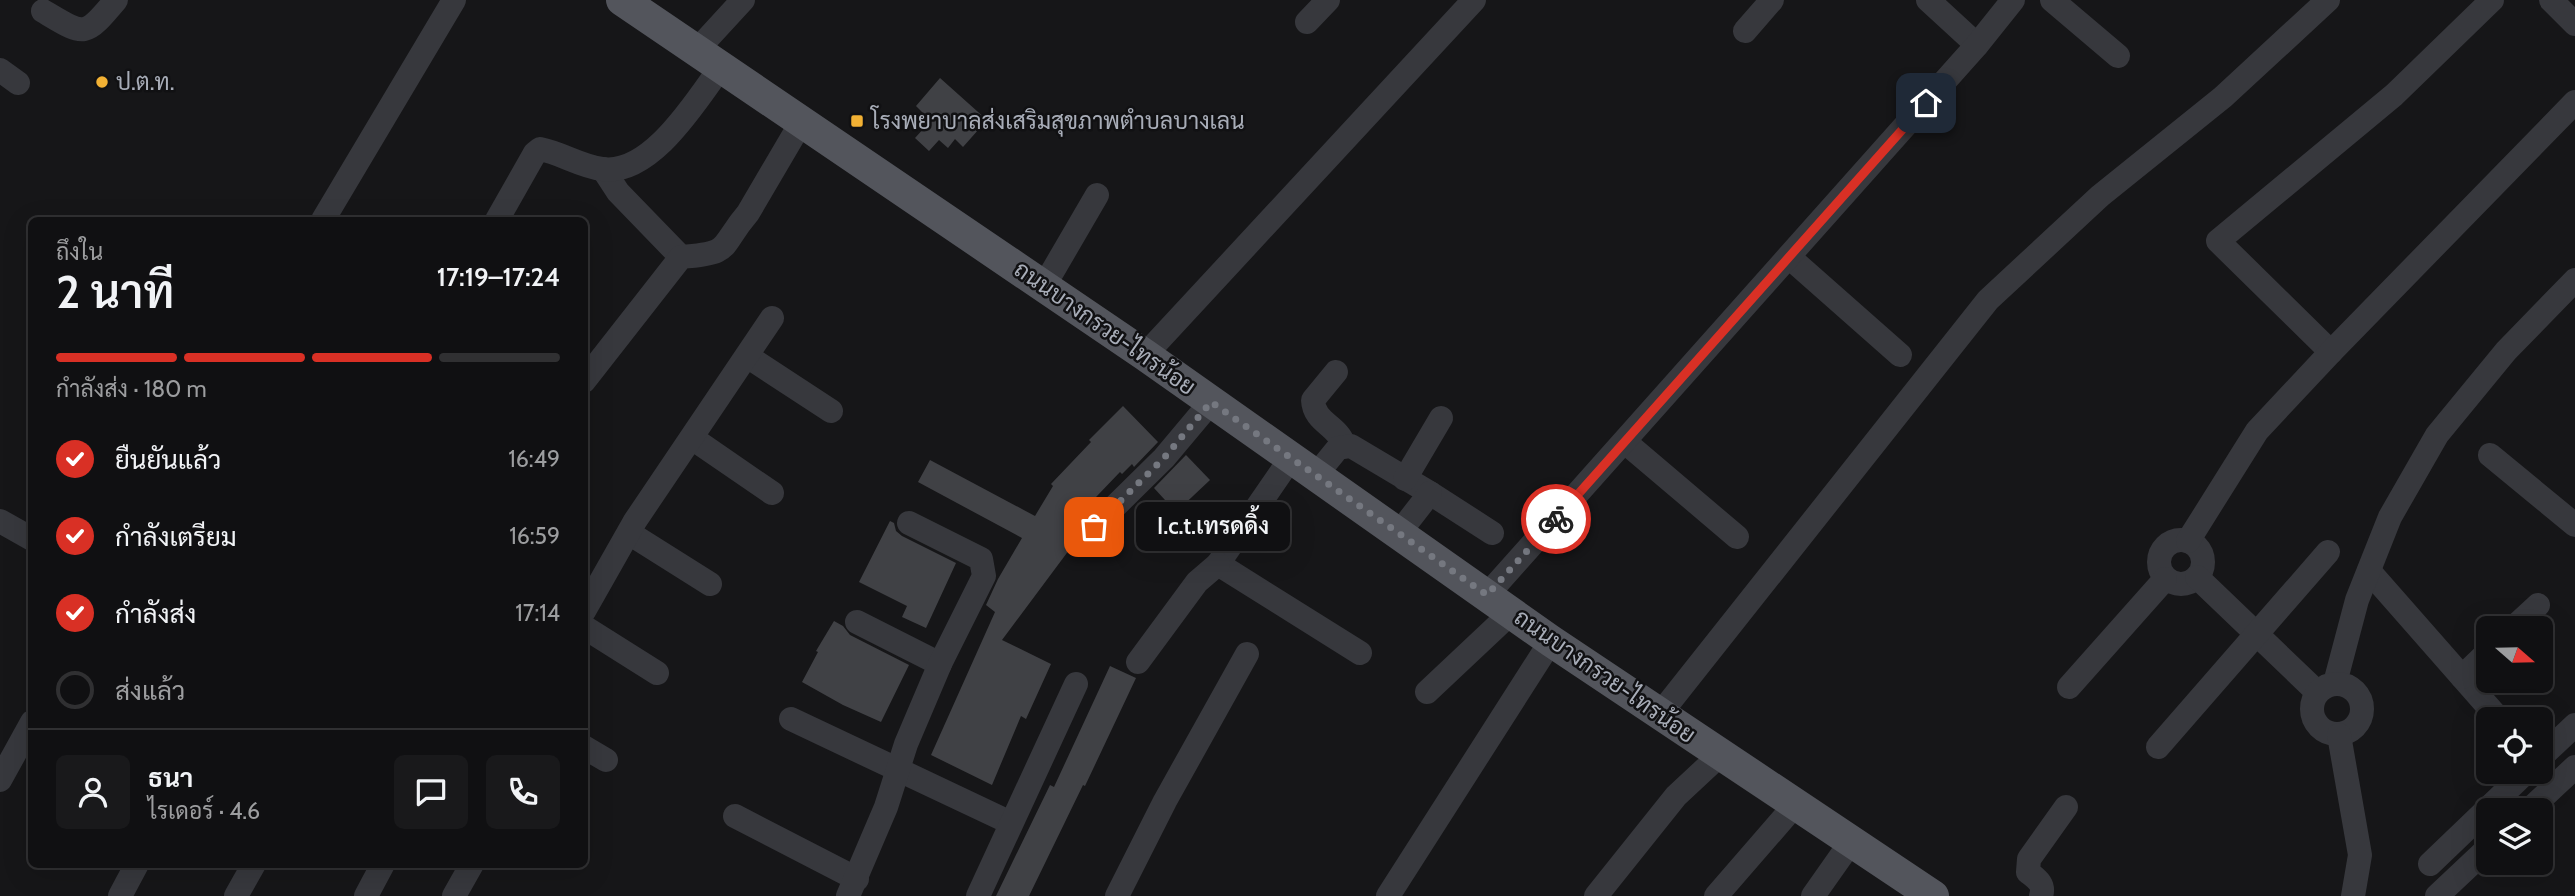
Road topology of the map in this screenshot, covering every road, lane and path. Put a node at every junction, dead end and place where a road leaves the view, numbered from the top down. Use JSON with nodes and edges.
{"nodes":[{"id":1,"x":116,"y":0,"type":"edge"},
{"id":2,"x":454,"y":0,"type":"edge"},
{"id":3,"x":743,"y":0,"type":"edge"},
{"id":4,"x":1328,"y":0,"type":"edge"},
{"id":5,"x":1474,"y":0,"type":"edge"},
{"id":6,"x":1772,"y":0,"type":"edge"},
{"id":7,"x":1928,"y":0,"type":"edge"},
{"id":8,"x":2013,"y":0,"type":"edge"},
{"id":9,"x":2052,"y":0,"type":"edge"},
{"id":10,"x":2328,"y":0,"type":"edge"},
{"id":11,"x":2492,"y":0,"type":"edge"},
{"id":12,"x":2551,"y":0,"type":"edge"},
{"id":13,"x":639,"y":5,"type":"edge"},
{"id":14,"x":43,"y":10,"type":"dead end"},
{"id":15,"x":1307,"y":22,"type":"dead end"},
{"id":16,"x":2575,"y":24,"type":"edge"},
{"id":17,"x":1745,"y":31,"type":"dead end"},
{"id":18,"x":1977,"y":45,"type":"junction"},
{"id":19,"x":2118,"y":56,"type":"dead end"},
{"id":20,"x":709,"y":59,"type":"junction"},
{"id":21,"x":2575,"y":102,"type":"edge"},
{"id":22,"x":802,"y":121,"type":"junction"},
{"id":23,"x":603,"y":169,"type":"junction"},
{"id":24,"x":1097,"y":195,"type":"dead end"},
{"id":25,"x":325,"y":217,"type":"edge"},
{"id":26,"x":499,"y":217,"type":"edge"},
{"id":27,"x":681,"y":257,"type":"junction"},
{"id":28,"x":1789,"y":257,"type":"junction"},
{"id":29,"x":2575,"y":280,"type":"edge"},
{"id":30,"x":1044,"y":286,"type":"junction"},
{"id":31,"x":772,"y":318,"type":"dead end"},
{"id":32,"x":2331,"y":352,"type":"junction"},
{"id":33,"x":1144,"y":355,"type":"junction"},
{"id":34,"x":1900,"y":355,"type":"dead end"},
{"id":35,"x":747,"y":356,"type":"junction"},
{"id":36,"x":1336,"y":372,"type":"dead end"},
{"id":37,"x":588,"y":376,"type":"edge"},
{"id":38,"x":1211,"y":402,"type":"junction"},
{"id":39,"x":831,"y":411,"type":"dead end"},
{"id":40,"x":1441,"y":418,"type":"dead end"},
{"id":41,"x":692,"y":438,"type":"junction"},
{"id":42,"x":1625,"y":442,"type":"junction"},
{"id":43,"x":1344,"y":445,"type":"junction"},
{"id":44,"x":2490,"y":455,"type":"dead end"},
{"id":45,"x":1303,"y":466,"type":"junction"},
{"id":46,"x":1405,"y":479,"type":"junction"},
{"id":47,"x":1430,"y":493,"type":"junction"},
{"id":48,"x":772,"y":494,"type":"dead end"},
{"id":49,"x":0,"y":521,"type":"edge"},
{"id":50,"x":909,"y":523,"type":"dead end"},
{"id":51,"x":2575,"y":525,"type":"edge"},
{"id":52,"x":1094,"y":527,"type":"dead end"},
{"id":53,"x":629,"y":533,"type":"junction"},
{"id":54,"x":1399,"y":533,"type":"junction"},
{"id":55,"x":1492,"y":533,"type":"dead end"},
{"id":56,"x":28,"y":537,"type":"edge"},
{"id":57,"x":1737,"y":537,"type":"dead end"},
{"id":58,"x":2189,"y":541,"type":"junction"},
{"id":59,"x":2328,"y":552,"type":"dead end"},
{"id":60,"x":1218,"y":564,"type":"junction"},
{"id":61,"x":2369,"y":571,"type":"junction"},
{"id":62,"x":2197,"y":577,"type":"junction"},
{"id":63,"x":2165,"y":579,"type":"junction"},
{"id":64,"x":710,"y":584,"type":"dead end"},
{"id":65,"x":588,"y":604,"type":"edge"},
{"id":66,"x":1500,"y":604,"type":"junction"},
{"id":67,"x":2538,"y":605,"type":"dead end"},
{"id":68,"x":2526,"y":616,"type":"edge"},
{"id":69,"x":856,"y":622,"type":"dead end"},
{"id":70,"x":588,"y":630,"type":"edge"},
{"id":71,"x":2256,"y":634,"type":"junction"},
{"id":72,"x":1550,"y":641,"type":"junction"},
{"id":73,"x":1360,"y":653,"type":"dead end"},
{"id":74,"x":1247,"y":654,"type":"dead end"},
{"id":75,"x":1138,"y":662,"type":"dead end"},
{"id":76,"x":940,"y":664,"type":"junction"},
{"id":77,"x":2476,"y":664,"type":"edge"},
{"id":78,"x":657,"y":673,"type":"dead end"},
{"id":79,"x":2462,"y":677,"type":"junction"},
{"id":80,"x":1076,"y":684,"type":"dead end"},
{"id":81,"x":2068,"y":687,"type":"dead end"},
{"id":82,"x":2326,"y":687,"type":"junction"},
{"id":83,"x":1427,"y":692,"type":"dead end"},
{"id":84,"x":2488,"y":707,"type":"edge"},
{"id":85,"x":1660,"y":714,"type":"junction"},
{"id":86,"x":791,"y":719,"type":"dead end"},
{"id":87,"x":2575,"y":725,"type":"edge"},
{"id":88,"x":28,"y":729,"type":"edge"},
{"id":89,"x":2339,"y":734,"type":"junction"},
{"id":90,"x":2553,"y":746,"type":"edge"},
{"id":91,"x":2158,"y":747,"type":"dead end"},
{"id":92,"x":588,"y":749,"type":"edge"},
{"id":93,"x":1720,"y":755,"type":"junction"},
{"id":94,"x":606,"y":760,"type":"dead end"},
{"id":95,"x":2575,"y":767,"type":"edge"},
{"id":96,"x":897,"y":771,"type":"junction"},
{"id":97,"x":0,"y":779,"type":"edge"},
{"id":98,"x":2513,"y":784,"type":"edge"},
{"id":99,"x":2542,"y":798,"type":"edge"},
{"id":100,"x":1795,"y":805,"type":"junction"},
{"id":101,"x":2066,"y":807,"type":"dead end"},
{"id":102,"x":735,"y":816,"type":"dead end"},
{"id":103,"x":1011,"y":823,"type":"junction"},
{"id":104,"x":1851,"y":842,"type":"junction"},
{"id":105,"x":2476,"y":859,"type":"edge"},
{"id":106,"x":2430,"y":864,"type":"dead end"},
{"id":107,"x":135,"y":868,"type":"edge"},
{"id":108,"x":252,"y":868,"type":"edge"},
{"id":109,"x":381,"y":868,"type":"edge"},
{"id":110,"x":470,"y":868,"type":"edge"},
{"id":111,"x":853,"y":887,"type":"edge"},
{"id":112,"x":120,"y":896,"type":"edge"},
{"id":113,"x":236,"y":896,"type":"edge"},
{"id":114,"x":366,"y":896,"type":"edge"},
{"id":115,"x":454,"y":896,"type":"edge"},
{"id":116,"x":978,"y":896,"type":"edge"},
{"id":117,"x":1117,"y":896,"type":"edge"},
{"id":118,"x":1388,"y":896,"type":"edge"},
{"id":119,"x":1596,"y":896,"type":"edge"},
{"id":120,"x":1716,"y":896,"type":"edge"},
{"id":121,"x":1813,"y":896,"type":"edge"},
{"id":122,"x":1933,"y":896,"type":"edge"},
{"id":123,"x":2041,"y":896,"type":"edge"},
{"id":124,"x":2353,"y":896,"type":"edge"},
{"id":125,"x":2437,"y":896,"type":"edge"}],
"edges":[{"from":1,"to":14,"type":"street"},
{"from":2,"to":25,"type":"street"},
{"from":3,"to":20,"type":"street"},
{"from":4,"to":15,"type":"street"},
{"from":5,"to":33,"type":"street"},
{"from":6,"to":17,"type":"street"},
{"from":7,"to":18,"type":"street"},
{"from":8,"to":18,"type":"street"},
{"from":9,"to":19,"type":"street"},
{"from":10,"to":85,"type":"street"},
{"from":11,"to":32,"type":"street"},
{"from":12,"to":16,"type":"street"},
{"from":13,"to":20,"type":"main road","name":"ถนนบางกรวย-ไทรน้อย"},
{"from":18,"to":28,"type":"street"},
{"from":20,"to":22,"type":"main road","name":"ถนนบางกรวย-ไทรน้อย"},
{"from":20,"to":23,"type":"street"},
{"from":21,"to":32,"type":"street"},
{"from":22,"to":27,"type":"street"},
{"from":22,"to":30,"type":"main road","name":"ถนนบางกรวย-ไทรน้อย"},
{"from":23,"to":26,"type":"street"},
{"from":23,"to":27,"type":"street"},
{"from":24,"to":30,"type":"street"},
{"from":27,"to":37,"type":"street"},
{"from":28,"to":34,"type":"street"},
{"from":28,"to":42,"type":"street"},
{"from":29,"to":61,"type":"street"},
{"from":30,"to":33,"type":"main road","name":"ถนนบางกรวย-ไทรน้อย"},
{"from":31,"to":35,"type":"street"},
{"from":32,"to":58,"type":"street"},
{"from":33,"to":38,"type":"main road","name":"ถนนบางกรวย-ไทรน้อย"},
{"from":35,"to":39,"type":"street"},
{"from":35,"to":41,"type":"street"},
{"from":36,"to":43,"type":"street"},
{"from":38,"to":45,"type":"main road","name":"ถนนบางกรวย-ไทรน้อย"},
{"from":38,"to":52,"type":"street"},
{"from":40,"to":46,"type":"street"},
{"from":41,"to":48,"type":"street"},
{"from":41,"to":53,"type":"street"},
{"from":42,"to":57,"type":"street"},
{"from":42,"to":66,"type":"street"},
{"from":43,"to":45,"type":"street"},
{"from":43,"to":46,"type":"street"},
{"from":44,"to":51,"type":"street"},
{"from":45,"to":54,"type":"main road","name":"ถนนบางกรวย-ไทรน้อย"},
{"from":45,"to":60,"type":"street"},
{"from":46,"to":47,"type":"street"},
{"from":47,"to":54,"type":"street"},
{"from":47,"to":55,"type":"street"},
{"from":49,"to":56,"type":"street"},
{"from":50,"to":76,"type":"street"},
{"from":53,"to":64,"type":"street"},
{"from":53,"to":65,"type":"street"},
{"from":54,"to":66,"type":"main road","name":"ถนนบางกรวย-ไทรน้อย"},
{"from":58,"to":62,"type":"street"},
{"from":58,"to":63,"type":"street"},
{"from":59,"to":71,"type":"street"},
{"from":60,"to":73,"type":"street"},
{"from":60,"to":75,"type":"street"},
{"from":61,"to":79,"type":"street"},
{"from":61,"to":82,"type":"street"},
{"from":62,"to":63,"type":"street"},
{"from":62,"to":71,"type":"street"},
{"from":63,"to":81,"type":"street"},
{"from":66,"to":72,"type":"main road","name":"ถนนบางกรวย-ไทรน้อย"},
{"from":66,"to":83,"type":"street"},
{"from":67,"to":68,"type":"street"},
{"from":69,"to":76,"type":"street"},
{"from":70,"to":78,"type":"street"},
{"from":71,"to":82,"type":"street"},
{"from":71,"to":91,"type":"street"},
{"from":72,"to":85,"type":"main road","name":"ถนนบางกรวย-ไทรน้อย"},
{"from":72,"to":118,"type":"street"},
{"from":74,"to":117,"type":"street"},
{"from":76,"to":96,"type":"street"},
{"from":77,"to":79,"type":"street"},
{"from":79,"to":84,"type":"street"},
{"from":80,"to":103,"type":"street"},
{"from":82,"to":89,"type":"street"},
{"from":82,"to":89,"type":"street"},
{"from":85,"to":93,"type":"main road","name":"ถนนบางกรวย-ไทรน้อย"},
{"from":86,"to":96,"type":"street"},
{"from":87,"to":90,"type":"street"},
{"from":88,"to":97,"type":"street"},
{"from":89,"to":124,"type":"street"},
{"from":92,"to":94,"type":"street"},
{"from":93,"to":100,"type":"main road","name":"ถนนบางกรวย-ไทรน้อย"},
{"from":93,"to":119,"type":"street"},
{"from":95,"to":99,"type":"street"},
{"from":96,"to":103,"type":"street"},
{"from":96,"to":111,"type":"street"},
{"from":98,"to":106,"type":"street"},
{"from":100,"to":104,"type":"main road","name":"ถนนบางกรวย-ไทรน้อย"},
{"from":100,"to":120,"type":"street"},
{"from":101,"to":123,"type":"street"},
{"from":102,"to":111,"type":"street"},
{"from":103,"to":116,"type":"street"},
{"from":104,"to":121,"type":"street"},
{"from":104,"to":122,"type":"main road","name":"ถนนบางกรวย-ไทรน้อย"},
{"from":105,"to":125,"type":"street"},
{"from":107,"to":112,"type":"street"},
{"from":108,"to":113,"type":"street"},
{"from":109,"to":114,"type":"street"},
{"from":110,"to":115,"type":"street"}]}
